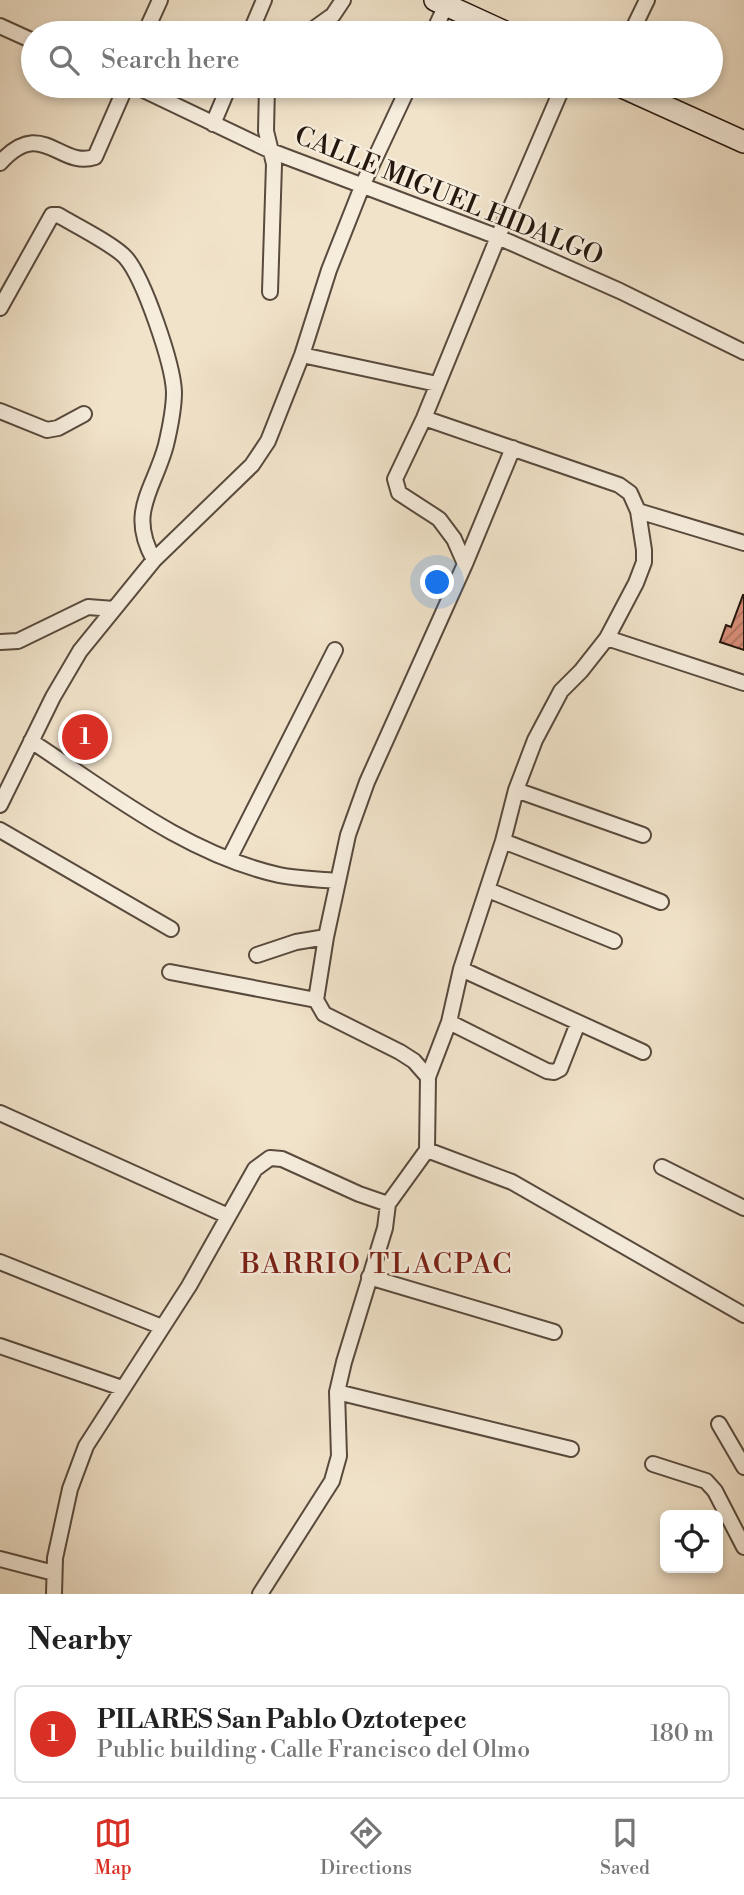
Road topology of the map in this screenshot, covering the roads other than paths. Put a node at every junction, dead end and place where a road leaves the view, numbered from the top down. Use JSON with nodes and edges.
{"nodes":[{"id":1,"x":160,"y":0,"type":"edge"},
{"id":2,"x":264,"y":0,"type":"edge"},
{"id":3,"x":343,"y":0,"type":"edge"},
{"id":4,"x":647,"y":0,"type":"edge"},
{"id":5,"x":441,"y":3,"type":"edge"},
{"id":6,"x":150,"y":21,"type":"edge"},
{"id":7,"x":255,"y":21,"type":"edge"},
{"id":8,"x":325,"y":21,"type":"edge"},
{"id":9,"x":436,"y":21,"type":"edge"},
{"id":10,"x":481,"y":21,"type":"edge"},
{"id":11,"x":637,"y":21,"type":"edge"},
{"id":12,"x":0,"y":26,"type":"edge"},
{"id":13,"x":21,"y":36,"type":"edge"},
{"id":14,"x":121,"y":98,"type":"edge"},
{"id":15,"x":160,"y":98,"type":"edge"},
{"id":16,"x":224,"y":98,"type":"edge"},
{"id":17,"x":267,"y":98,"type":"edge"},
{"id":18,"x":403,"y":98,"type":"edge"},
{"id":19,"x":559,"y":98,"type":"edge"},
{"id":20,"x":647,"y":98,"type":"edge"},
{"id":21,"x":213,"y":124,"type":"junction"},
{"id":22,"x":744,"y":142,"type":"edge"},
{"id":23,"x":271,"y":151,"type":"junction"},
{"id":24,"x":0,"y":163,"type":"edge"},
{"id":25,"x":363,"y":184,"type":"junction"},
{"id":26,"x":498,"y":237,"type":"junction"},
{"id":27,"x":270,"y":292,"type":"dead end"},
{"id":28,"x":0,"y":308,"type":"edge"},
{"id":29,"x":744,"y":352,"type":"edge"},
{"id":30,"x":302,"y":355,"type":"junction"},
{"id":31,"x":437,"y":384,"type":"junction"},
{"id":32,"x":0,"y":411,"type":"edge"},
{"id":33,"x":85,"y":414,"type":"dead end"},
{"id":34,"x":424,"y":418,"type":"junction"},
{"id":35,"x":513,"y":448,"type":"junction"},
{"id":36,"x":638,"y":511,"type":"junction"},
{"id":37,"x":744,"y":543,"type":"edge"},
{"id":38,"x":154,"y":560,"type":"junction"},
{"id":39,"x":465,"y":564,"type":"junction"},
{"id":40,"x":114,"y":609,"type":"junction"},
{"id":41,"x":607,"y":638,"type":"junction"},
{"id":42,"x":0,"y":642,"type":"edge"},
{"id":43,"x":335,"y":650,"type":"dead end"},
{"id":44,"x":744,"y":683,"type":"edge"},
{"id":45,"x":32,"y":741,"type":"junction"},
{"id":46,"x":516,"y":790,"type":"junction"},
{"id":47,"x":0,"y":805,"type":"edge"},
{"id":48,"x":0,"y":830,"type":"edge"},
{"id":49,"x":643,"y":835,"type":"dead end"},
{"id":50,"x":503,"y":841,"type":"junction"},
{"id":51,"x":229,"y":859,"type":"junction"},
{"id":52,"x":337,"y":881,"type":"junction"},
{"id":53,"x":488,"y":890,"type":"junction"},
{"id":54,"x":661,"y":902,"type":"dead end"},
{"id":55,"x":171,"y":929,"type":"dead end"},
{"id":56,"x":326,"y":937,"type":"junction"},
{"id":57,"x":614,"y":941,"type":"dead end"},
{"id":58,"x":257,"y":955,"type":"dead end"},
{"id":59,"x":461,"y":969,"type":"junction"},
{"id":60,"x":170,"y":972,"type":"dead end"},
{"id":61,"x":316,"y":1000,"type":"junction"},
{"id":62,"x":449,"y":1022,"type":"junction"},
{"id":63,"x":578,"y":1023,"type":"junction"},
{"id":64,"x":643,"y":1052,"type":"dead end"},
{"id":65,"x":428,"y":1077,"type":"junction"},
{"id":66,"x":2,"y":1116,"type":"edge"},
{"id":67,"x":427,"y":1150,"type":"junction"},
{"id":68,"x":662,"y":1167,"type":"dead end"},
{"id":69,"x":388,"y":1204,"type":"junction"},
{"id":70,"x":744,"y":1208,"type":"edge"},
{"id":71,"x":228,"y":1216,"type":"junction"},
{"id":72,"x":0,"y":1262,"type":"edge"},
{"id":73,"x":369,"y":1277,"type":"junction"},
{"id":74,"x":744,"y":1315,"type":"edge"},
{"id":75,"x":162,"y":1326,"type":"junction"},
{"id":76,"x":554,"y":1332,"type":"dead end"},
{"id":77,"x":0,"y":1346,"type":"edge"},
{"id":78,"x":122,"y":1388,"type":"junction"},
{"id":79,"x":337,"y":1392,"type":"junction"},
{"id":80,"x":719,"y":1424,"type":"dead end"},
{"id":81,"x":571,"y":1450,"type":"dead end"},
{"id":82,"x":653,"y":1464,"type":"dead end"},
{"id":83,"x":744,"y":1467,"type":"edge"},
{"id":84,"x":744,"y":1547,"type":"edge"},
{"id":85,"x":0,"y":1559,"type":"edge"},
{"id":86,"x":54,"y":1573,"type":"junction"},
{"id":87,"x":54,"y":1594,"type":"edge"},
{"id":88,"x":260,"y":1594,"type":"edge"}],
"edges":[{"from":1,"to":6,"type":"street"},
{"from":2,"to":7,"type":"street"},
{"from":3,"to":8,"type":"street"},
{"from":4,"to":11,"type":"street"},
{"from":5,"to":9,"type":"street"},
{"from":5,"to":10,"type":"main road"},
{"from":12,"to":13,"type":"street"},
{"from":14,"to":24,"type":"street"},
{"from":15,"to":21,"type":"street","name":"CALLE MIGUEL HIDALGO"},
{"from":16,"to":21,"type":"street"},
{"from":17,"to":23,"type":"street"},
{"from":18,"to":25,"type":"street"},
{"from":19,"to":26,"type":"street"},
{"from":20,"to":22,"type":"main road"},
{"from":21,"to":23,"type":"street","name":"CALLE MIGUEL HIDALGO"},
{"from":23,"to":25,"type":"street","name":"CALLE MIGUEL HIDALGO"},
{"from":23,"to":27,"type":"street"},
{"from":25,"to":26,"type":"street","name":"CALLE MIGUEL HIDALGO"},
{"from":25,"to":30,"type":"street"},
{"from":26,"to":29,"type":"street","name":"CALLE MIGUEL HIDALGO"},
{"from":26,"to":31,"type":"street"},
{"from":28,"to":38,"type":"street"},
{"from":30,"to":31,"type":"street"},
{"from":30,"to":38,"type":"street"},
{"from":31,"to":34,"type":"street"},
{"from":32,"to":33,"type":"street"},
{"from":34,"to":35,"type":"street"},
{"from":34,"to":39,"type":"street"},
{"from":35,"to":36,"type":"street"},
{"from":35,"to":39,"type":"street"},
{"from":36,"to":37,"type":"street"},
{"from":36,"to":41,"type":"street"},
{"from":38,"to":40,"type":"street"},
{"from":39,"to":52,"type":"street"},
{"from":40,"to":42,"type":"street"},
{"from":40,"to":45,"type":"street"},
{"from":41,"to":44,"type":"street"},
{"from":41,"to":46,"type":"street"},
{"from":43,"to":51,"type":"street"},
{"from":45,"to":47,"type":"street"},
{"from":45,"to":51,"type":"street"},
{"from":46,"to":49,"type":"street"},
{"from":46,"to":50,"type":"street"},
{"from":48,"to":55,"type":"street"},
{"from":50,"to":53,"type":"street"},
{"from":50,"to":54,"type":"street"},
{"from":51,"to":52,"type":"street"},
{"from":52,"to":56,"type":"street"},
{"from":53,"to":57,"type":"street"},
{"from":53,"to":59,"type":"street"},
{"from":56,"to":58,"type":"street"},
{"from":56,"to":61,"type":"street"},
{"from":59,"to":62,"type":"street"},
{"from":59,"to":63,"type":"street"},
{"from":60,"to":61,"type":"street"},
{"from":61,"to":65,"type":"street"},
{"from":62,"to":63,"type":"street"},
{"from":62,"to":65,"type":"street"},
{"from":63,"to":64,"type":"street"},
{"from":65,"to":67,"type":"street"},
{"from":66,"to":71,"type":"street"},
{"from":67,"to":69,"type":"street"},
{"from":67,"to":74,"type":"street"},
{"from":68,"to":70,"type":"street"},
{"from":69,"to":71,"type":"street"},
{"from":69,"to":73,"type":"street"},
{"from":71,"to":75,"type":"street"},
{"from":72,"to":75,"type":"street"},
{"from":73,"to":76,"type":"street"},
{"from":73,"to":79,"type":"street"},
{"from":75,"to":78,"type":"street"},
{"from":77,"to":78,"type":"street"},
{"from":78,"to":86,"type":"street"},
{"from":79,"to":81,"type":"street"},
{"from":79,"to":88,"type":"street"},
{"from":80,"to":83,"type":"street"},
{"from":82,"to":84,"type":"street"},
{"from":85,"to":86,"type":"street"},
{"from":86,"to":87,"type":"street"}]}
